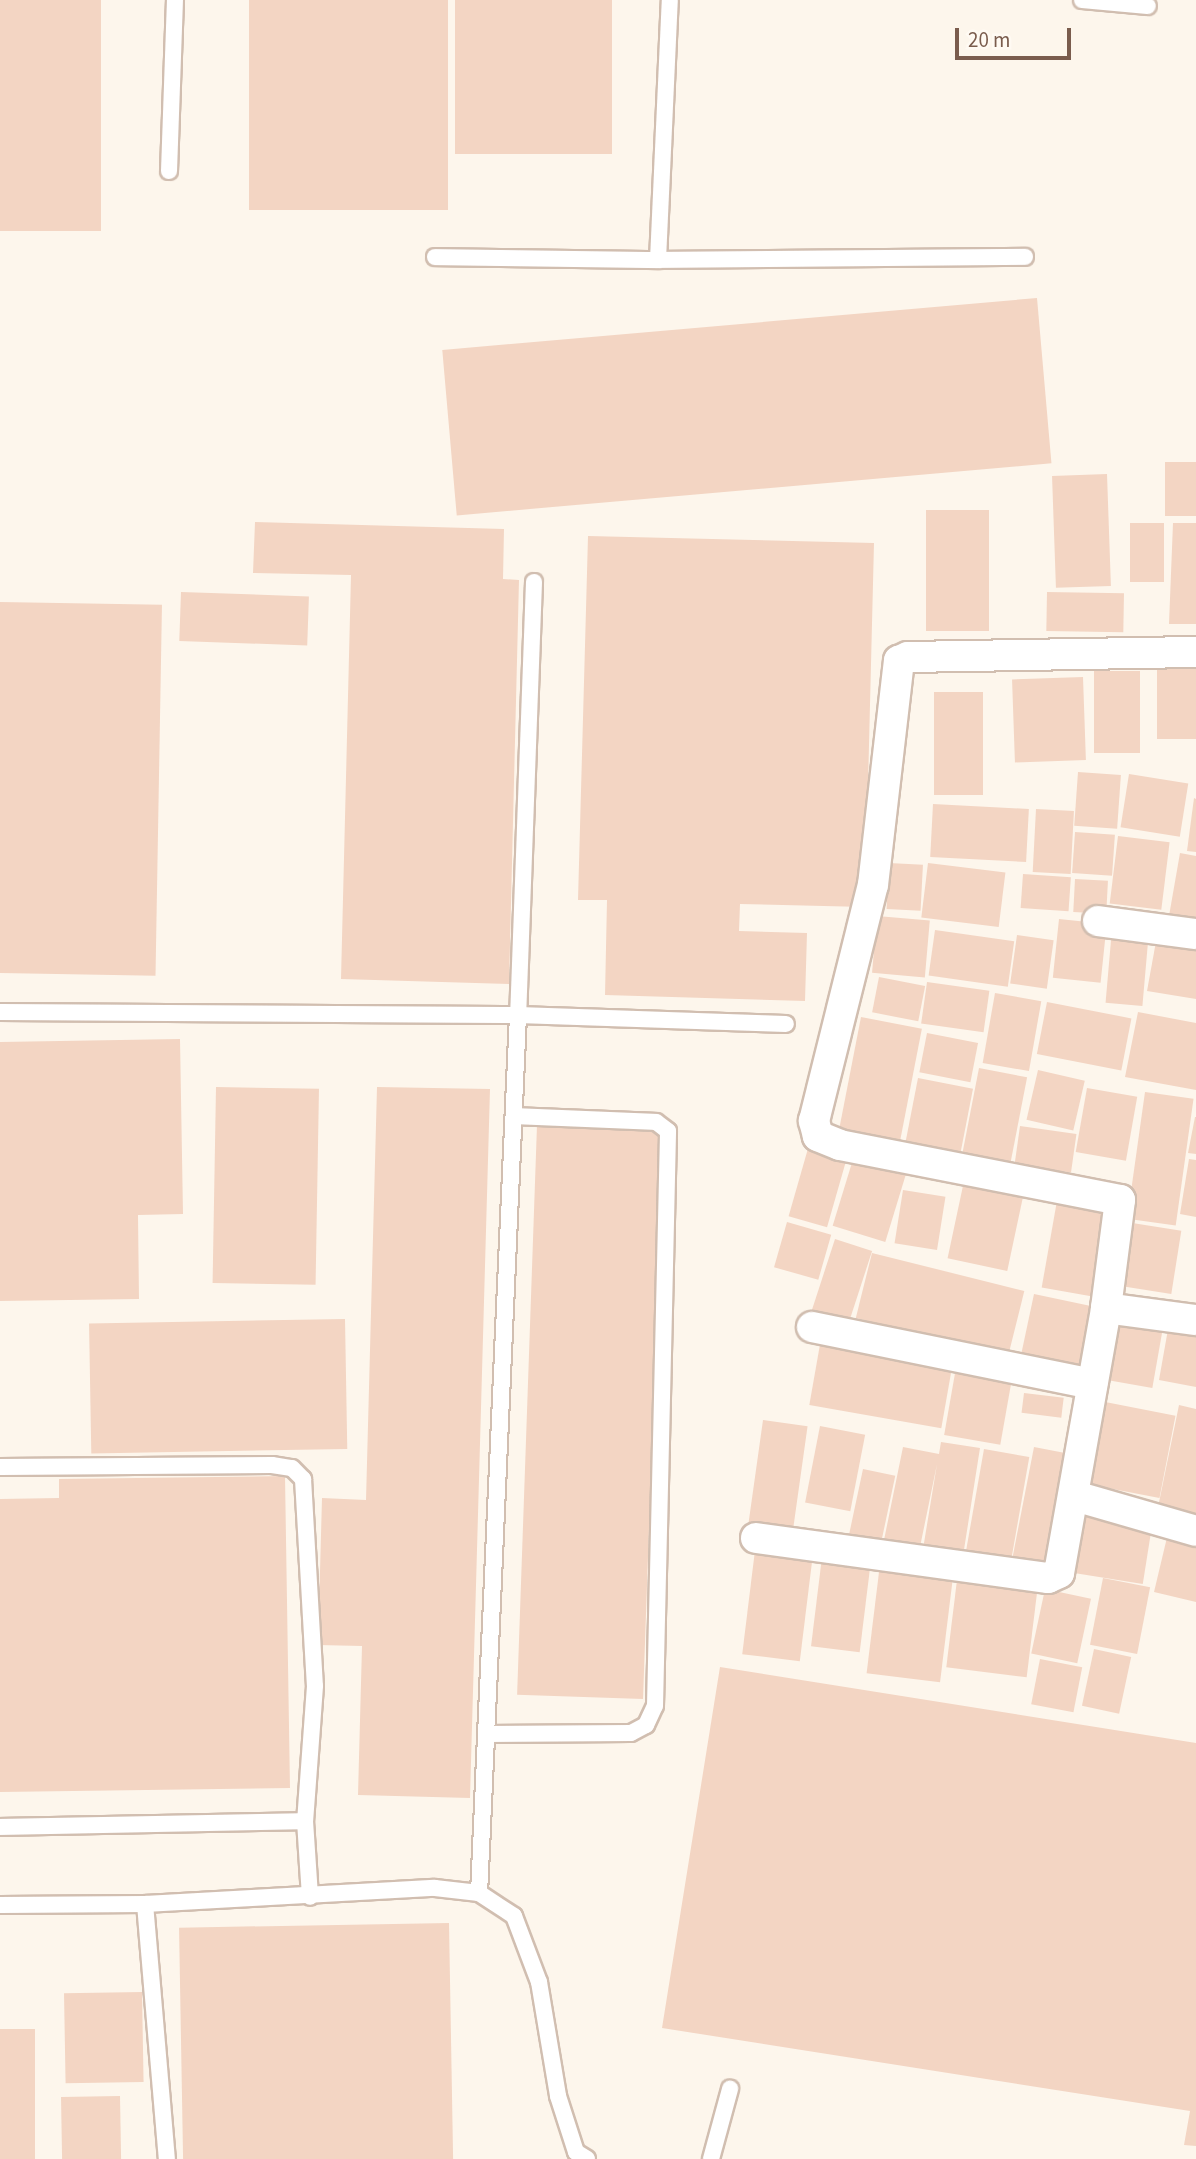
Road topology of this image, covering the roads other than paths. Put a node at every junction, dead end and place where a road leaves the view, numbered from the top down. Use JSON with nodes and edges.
{"nodes":[{"id":1,"x":175,"y":0,"type":"edge"},
{"id":2,"x":670,"y":0,"type":"edge"},
{"id":3,"x":1082,"y":0,"type":"edge"},
{"id":4,"x":1148,"y":6,"type":"dead end"},
{"id":5,"x":169,"y":171,"type":"dead end"},
{"id":6,"x":435,"y":257,"type":"dead end"},
{"id":7,"x":1025,"y":257,"type":"dead end"},
{"id":8,"x":658,"y":260,"type":"junction"},
{"id":9,"x":534,"y":582,"type":"dead end"},
{"id":10,"x":1196,"y":652,"type":"edge"},
{"id":11,"x":1097,"y":921,"type":"dead end"},
{"id":12,"x":1196,"y":934,"type":"edge"},
{"id":13,"x":0,"y":1012,"type":"edge"},
{"id":14,"x":518,"y":1015,"type":"junction"},
{"id":15,"x":786,"y":1024,"type":"dead end"},
{"id":16,"x":515,"y":1116,"type":"junction"},
{"id":17,"x":1106,"y":1308,"type":"junction"},
{"id":18,"x":1196,"y":1320,"type":"edge"},
{"id":19,"x":812,"y":1327,"type":"dead end"},
{"id":20,"x":1092,"y":1384,"type":"junction"},
{"id":21,"x":0,"y":1467,"type":"edge"},
{"id":22,"x":1074,"y":1496,"type":"junction"},
{"id":23,"x":1196,"y":1531,"type":"edge"},
{"id":24,"x":756,"y":1538,"type":"dead end"},
{"id":25,"x":486,"y":1734,"type":"junction"},
{"id":26,"x":305,"y":1821,"type":"junction"},
{"id":27,"x":0,"y":1827,"type":"edge"},
{"id":28,"x":479,"y":1893,"type":"junction"},
{"id":29,"x":310,"y":1897,"type":"junction"},
{"id":30,"x":145,"y":1904,"type":"junction"},
{"id":31,"x":0,"y":1905,"type":"edge"},
{"id":32,"x":730,"y":2089,"type":"dead end"},
{"id":33,"x":575,"y":2157,"type":"edge"},
{"id":34,"x":167,"y":2159,"type":"edge"},
{"id":35,"x":711,"y":2159,"type":"edge"}],
"edges":[{"from":1,"to":5,"type":"lane"},
{"from":2,"to":8,"type":"lane"},
{"from":3,"to":4,"type":"lane"},
{"from":6,"to":8,"type":"lane"},
{"from":7,"to":8,"type":"lane"},
{"from":9,"to":14,"type":"lane"},
{"from":10,"to":17,"type":"street"},
{"from":11,"to":12,"type":"street"},
{"from":13,"to":14,"type":"lane"},
{"from":14,"to":15,"type":"lane"},
{"from":14,"to":16,"type":"lane"},
{"from":16,"to":25,"type":"lane"},
{"from":16,"to":25,"type":"lane"},
{"from":17,"to":18,"type":"street"},
{"from":17,"to":20,"type":"street"},
{"from":19,"to":20,"type":"street"},
{"from":20,"to":22,"type":"street"},
{"from":21,"to":26,"type":"lane"},
{"from":22,"to":23,"type":"street"},
{"from":22,"to":24,"type":"street"},
{"from":25,"to":28,"type":"lane"},
{"from":26,"to":27,"type":"lane"},
{"from":26,"to":29,"type":"lane"},
{"from":28,"to":29,"type":"lane"},
{"from":28,"to":33,"type":"lane"},
{"from":29,"to":30,"type":"lane"},
{"from":30,"to":31,"type":"lane"},
{"from":30,"to":34,"type":"lane"},
{"from":32,"to":35,"type":"lane"}]}
